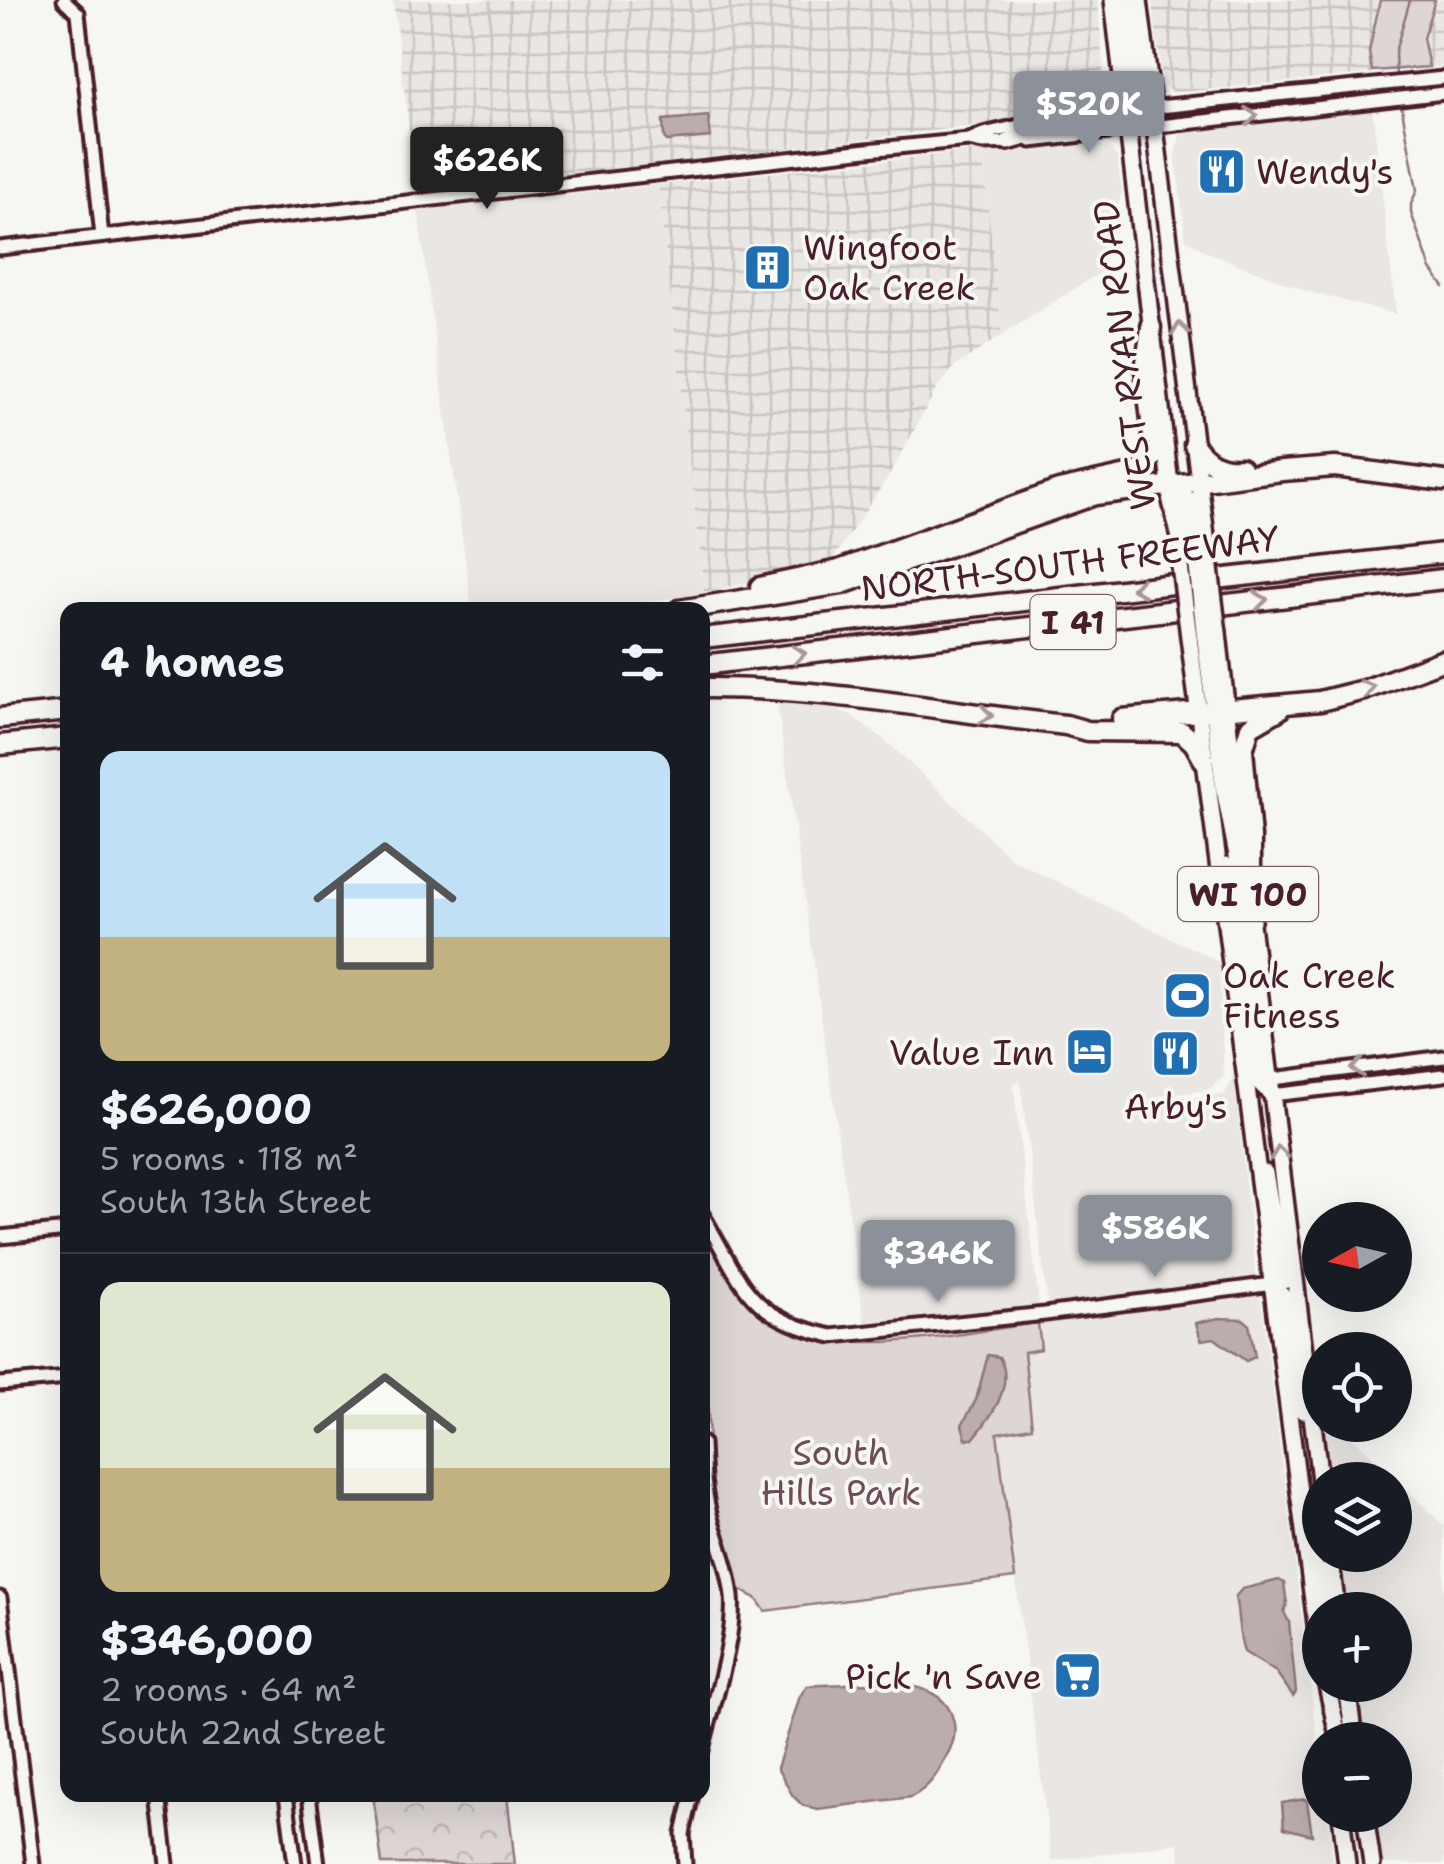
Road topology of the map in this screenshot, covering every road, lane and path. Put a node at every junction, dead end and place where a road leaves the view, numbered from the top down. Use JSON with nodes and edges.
{"nodes":[{"id":1,"x":64,"y":0,"type":"edge"},
{"id":2,"x":1113,"y":0,"type":"edge"},
{"id":3,"x":1124,"y":0,"type":"edge"},
{"id":4,"x":1139,"y":0,"type":"edge"},
{"id":5,"x":1444,"y":78,"type":"edge"},
{"id":6,"x":1444,"y":93,"type":"edge"},
{"id":7,"x":1135,"y":115,"type":"junction"},
{"id":8,"x":1154,"y":128,"type":"junction"},
{"id":9,"x":970,"y":140,"type":"junction"},
{"id":10,"x":1008,"y":142,"type":"joint"},
{"id":11,"x":102,"y":236,"type":"junction"},
{"id":12,"x":0,"y":248,"type":"edge"},
{"id":13,"x":1151,"y":327,"type":"junction"},
{"id":14,"x":1194,"y":445,"type":"junction"},
{"id":15,"x":1336,"y":467,"type":"junction"},
{"id":16,"x":1199,"y":481,"type":"junction"},
{"id":17,"x":1444,"y":481,"type":"edge"},
{"id":18,"x":1171,"y":492,"type":"junction"},
{"id":19,"x":1444,"y":553,"type":"edge"},
{"id":20,"x":1193,"y":563,"type":"junction"},
{"id":21,"x":1444,"y":579,"type":"edge"},
{"id":22,"x":702,"y":602,"type":"edge"},
{"id":23,"x":710,"y":605,"type":"edge"},
{"id":24,"x":710,"y":637,"type":"edge"},
{"id":25,"x":1444,"y":660,"type":"edge"},
{"id":26,"x":710,"y":664,"type":"edge"},
{"id":27,"x":710,"y":688,"type":"edge"},
{"id":28,"x":1289,"y":706,"type":"junction"},
{"id":29,"x":1214,"y":709,"type":"junction"},
{"id":30,"x":60,"y":712,"type":"edge"},
{"id":31,"x":0,"y":718,"type":"edge"},
{"id":32,"x":1066,"y":725,"type":"junction"},
{"id":33,"x":60,"y":739,"type":"edge"},
{"id":34,"x":0,"y":745,"type":"edge"},
{"id":35,"x":1203,"y":759,"type":"junction"},
{"id":36,"x":1251,"y":919,"type":"junction"},
{"id":37,"x":1444,"y":1057,"type":"edge"},
{"id":38,"x":1444,"y":1074,"type":"edge"},
{"id":39,"x":1262,"y":1086,"type":"junction"},
{"id":40,"x":1251,"y":1132,"type":"junction"},
{"id":41,"x":710,"y":1230,"type":"edge"},
{"id":42,"x":60,"y":1231,"type":"edge"},
{"id":43,"x":0,"y":1237,"type":"edge"},
{"id":44,"x":1295,"y":1281,"type":"junction"},
{"id":45,"x":1271,"y":1286,"type":"junction"},
{"id":46,"x":60,"y":1379,"type":"edge"},
{"id":47,"x":0,"y":1384,"type":"edge"},
{"id":48,"x":1318,"y":1458,"type":"junction"},
{"id":49,"x":1318,"y":1462,"type":"edge"},
{"id":50,"x":1302,"y":1493,"type":"edge"},
{"id":51,"x":710,"y":1513,"type":"edge"},
{"id":52,"x":0,"y":1598,"type":"edge"},
{"id":53,"x":710,"y":1715,"type":"edge"},
{"id":54,"x":159,"y":1802,"type":"edge"},
{"id":55,"x":287,"y":1802,"type":"edge"},
{"id":56,"x":310,"y":1802,"type":"edge"},
{"id":57,"x":691,"y":1802,"type":"edge"},
{"id":58,"x":1343,"y":1832,"type":"edge"},
{"id":59,"x":1367,"y":1832,"type":"edge"},
{"id":60,"x":33,"y":1864,"type":"edge"},
{"id":61,"x":167,"y":1864,"type":"edge"},
{"id":62,"x":295,"y":1864,"type":"edge"},
{"id":63,"x":318,"y":1864,"type":"edge"},
{"id":64,"x":685,"y":1864,"type":"edge"},
{"id":65,"x":1348,"y":1864,"type":"edge"},
{"id":66,"x":1372,"y":1864,"type":"edge"}],
"edges":[{"from":1,"to":11,"type":"street"},
{"from":2,"to":7,"type":"main road","name":"WEST RYAN ROAD"},
{"from":3,"to":7,"type":"main road"},
{"from":4,"to":7,"type":"main road","name":"WEST RYAN ROAD"},
{"from":5,"to":7,"type":"street"},
{"from":8,"to":6,"type":"street","one_way":true},
{"from":7,"to":8,"type":"main road","name":"WEST RYAN ROAD"},
{"from":7,"to":8,"type":"street"},
{"from":7,"to":9,"type":"street"},
{"from":7,"to":10,"type":"main road"},
{"from":7,"to":13,"type":"main road","name":"WEST RYAN ROAD"},
{"from":14,"to":8,"type":"main road","name":"WEST RYAN ROAD","one_way":true},
{"from":9,"to":10,"type":"street"},
{"from":9,"to":11,"type":"street"},
{"from":11,"to":12,"type":"street"},
{"from":13,"to":18,"type":"main road","name":"WEST RYAN ROAD"},
{"from":13,"to":22,"type":"highway"},
{"from":14,"to":15,"type":"highway"},
{"from":14,"to":16,"type":"main road","name":"WEST RYAN ROAD"},
{"from":15,"to":16,"type":"highway"},
{"from":15,"to":17,"type":"highway"},
{"from":16,"to":18,"type":"highway"},
{"from":16,"to":20,"type":"main road","name":"WEST RYAN ROAD"},
{"from":18,"to":20,"type":"highway"},
{"from":18,"to":23,"type":"highway"},
{"from":19,"to":24,"type":"highway","name":"NORTH-SOUTH FREEWAY","number":"I 41","one_way":true},
{"from":20,"to":29,"type":"highway","bridge":true},
{"from":26,"to":21,"type":"highway","name":"NORTH-SOUTH FREEWAY","number":"I 41","one_way":true},
{"from":28,"to":25,"type":"highway","one_way":true},
{"from":27,"to":32,"type":"highway","one_way":true},
{"from":28,"to":29,"type":"highway"},
{"from":28,"to":36,"type":"highway"},
{"from":29,"to":32,"type":"highway"},
{"from":29,"to":35,"type":"main road","number":"WI 100"},
{"from":29,"to":36,"type":"highway"},
{"from":30,"to":31,"type":"highway"},
{"from":32,"to":35,"type":"highway"},
{"from":33,"to":34,"type":"highway"},
{"from":35,"to":39,"type":"main road","number":"WI 100"},
{"from":36,"to":39,"type":"main road","number":"WI 100"},
{"from":37,"to":39,"type":"street","one_way":true},
{"from":38,"to":39,"type":"street"},
{"from":39,"to":40,"type":"main road","number":"WI 100"},
{"from":44,"to":39,"type":"main road","number":"WI 100","one_way":true},
{"from":40,"to":44,"type":"main road"},
{"from":40,"to":45,"type":"main road","number":"WI 100"},
{"from":41,"to":45,"type":"street"},
{"from":42,"to":43,"type":"street"},
{"from":44,"to":45,"type":"street"},
{"from":44,"to":48,"type":"main road","number":"WI 100"},
{"from":45,"to":48,"type":"main road"},
{"from":45,"to":50,"type":"main road","number":"WI 100"},
{"from":46,"to":47,"type":"street"},
{"from":48,"to":49,"type":"main road","number":"WI 100"},
{"from":51,"to":53,"type":"street"},
{"from":52,"to":60,"type":"street"},
{"from":54,"to":61,"type":"street"},
{"from":55,"to":62,"type":"street"},
{"from":56,"to":63,"type":"street"},
{"from":57,"to":64,"type":"street"},
{"from":58,"to":65,"type":"main road"},
{"from":59,"to":66,"type":"main road"}]}
